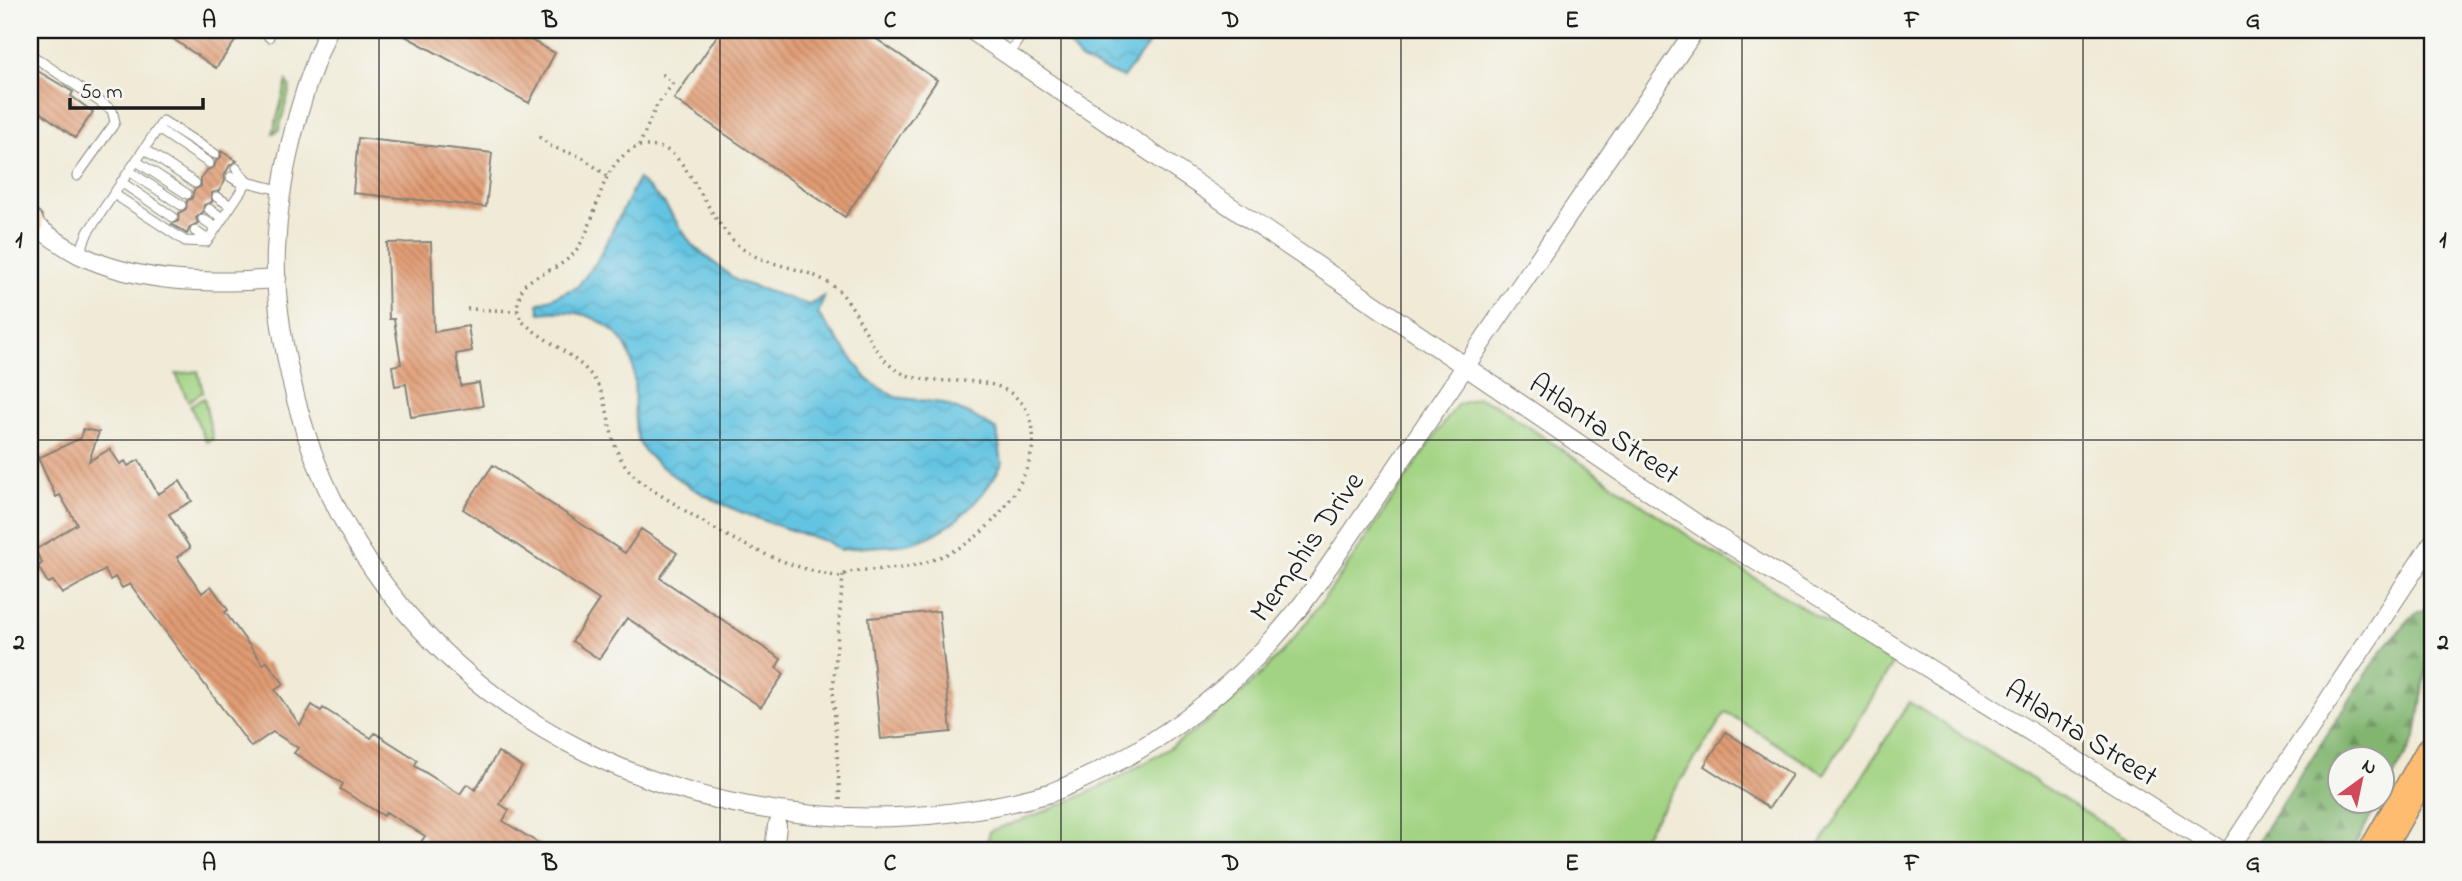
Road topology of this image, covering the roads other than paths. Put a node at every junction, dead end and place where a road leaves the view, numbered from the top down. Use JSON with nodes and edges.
{"nodes":[{"id":1,"x":328,"y":30,"type":"edge"},
{"id":2,"x":971,"y":30,"type":"edge"},
{"id":3,"x":1025,"y":30,"type":"edge"},
{"id":4,"x":1695,"y":30,"type":"edge"},
{"id":5,"x":30,"y":54,"type":"edge"},
{"id":6,"x":1008,"y":55,"type":"junction"},
{"id":7,"x":144,"y":149,"type":"junction"},
{"id":8,"x":212,"y":158,"type":"dead end"},
{"id":9,"x":136,"y":161,"type":"junction"},
{"id":10,"x":129,"y":171,"type":"junction"},
{"id":11,"x":234,"y":172,"type":"dead end"},
{"id":12,"x":77,"y":176,"type":"dead end"},
{"id":13,"x":121,"y":182,"type":"junction"},
{"id":14,"x":195,"y":183,"type":"dead end"},
{"id":15,"x":245,"y":183,"type":"junction"},
{"id":16,"x":284,"y":191,"type":"junction"},
{"id":17,"x":114,"y":194,"type":"junction"},
{"id":18,"x":187,"y":194,"type":"dead end"},
{"id":19,"x":217,"y":197,"type":"dead end"},
{"id":20,"x":181,"y":205,"type":"dead end"},
{"id":21,"x":231,"y":206,"type":"junction"},
{"id":22,"x":209,"y":209,"type":"dead end"},
{"id":23,"x":173,"y":216,"type":"dead end"},
{"id":24,"x":223,"y":218,"type":"junction"},
{"id":25,"x":203,"y":219,"type":"dead end"},
{"id":26,"x":30,"y":222,"type":"edge"},
{"id":27,"x":216,"y":228,"type":"junction"},
{"id":28,"x":195,"y":231,"type":"dead end"},
{"id":29,"x":208,"y":240,"type":"junction"},
{"id":30,"x":79,"y":254,"type":"junction"},
{"id":31,"x":277,"y":278,"type":"junction"},
{"id":32,"x":1465,"y":367,"type":"junction"},
{"id":33,"x":2432,"y":543,"type":"edge"},
{"id":34,"x":2432,"y":753,"type":"edge"},
{"id":35,"x":778,"y":826,"type":"junction"},
{"id":36,"x":774,"y":851,"type":"edge"},
{"id":37,"x":2222,"y":851,"type":"edge"},
{"id":38,"x":2229,"y":851,"type":"edge"},
{"id":39,"x":2376,"y":851,"type":"edge"}],
"edges":[{"from":1,"to":16,"type":"street","name":"Memphis Drive"},
{"from":2,"to":6,"type":"street","name":"Atlanta Street"},
{"from":3,"to":6,"type":"lane"},
{"from":4,"to":32,"type":"street","name":"Memphis Drive"},
{"from":5,"to":12,"type":"lane"},
{"from":6,"to":32,"type":"street","name":"Atlanta Street"},
{"from":7,"to":8,"type":"lane"},
{"from":7,"to":9,"type":"lane"},
{"from":7,"to":14,"type":"lane"},
{"from":9,"to":10,"type":"lane"},
{"from":9,"to":18,"type":"lane"},
{"from":10,"to":13,"type":"lane"},
{"from":10,"to":20,"type":"lane"},
{"from":11,"to":15,"type":"lane"},
{"from":13,"to":17,"type":"lane"},
{"from":13,"to":23,"type":"lane"},
{"from":15,"to":16,"type":"lane"},
{"from":15,"to":21,"type":"lane"},
{"from":16,"to":31,"type":"street","name":"Memphis Drive"},
{"from":17,"to":29,"type":"lane"},
{"from":17,"to":30,"type":"lane"},
{"from":19,"to":21,"type":"lane"},
{"from":21,"to":24,"type":"lane"},
{"from":22,"to":24,"type":"lane"},
{"from":24,"to":27,"type":"lane"},
{"from":25,"to":27,"type":"lane"},
{"from":26,"to":30,"type":"street"},
{"from":27,"to":29,"type":"lane"},
{"from":28,"to":29,"type":"lane"},
{"from":30,"to":31,"type":"street"},
{"from":31,"to":35,"type":"street","name":"Memphis Drive"},
{"from":32,"to":35,"type":"street","name":"Memphis Drive"},
{"from":32,"to":37,"type":"street","name":"Atlanta Street"},
{"from":33,"to":38,"type":"street"},
{"from":34,"to":39,"type":"highway"},
{"from":35,"to":36,"type":"street"}]}
